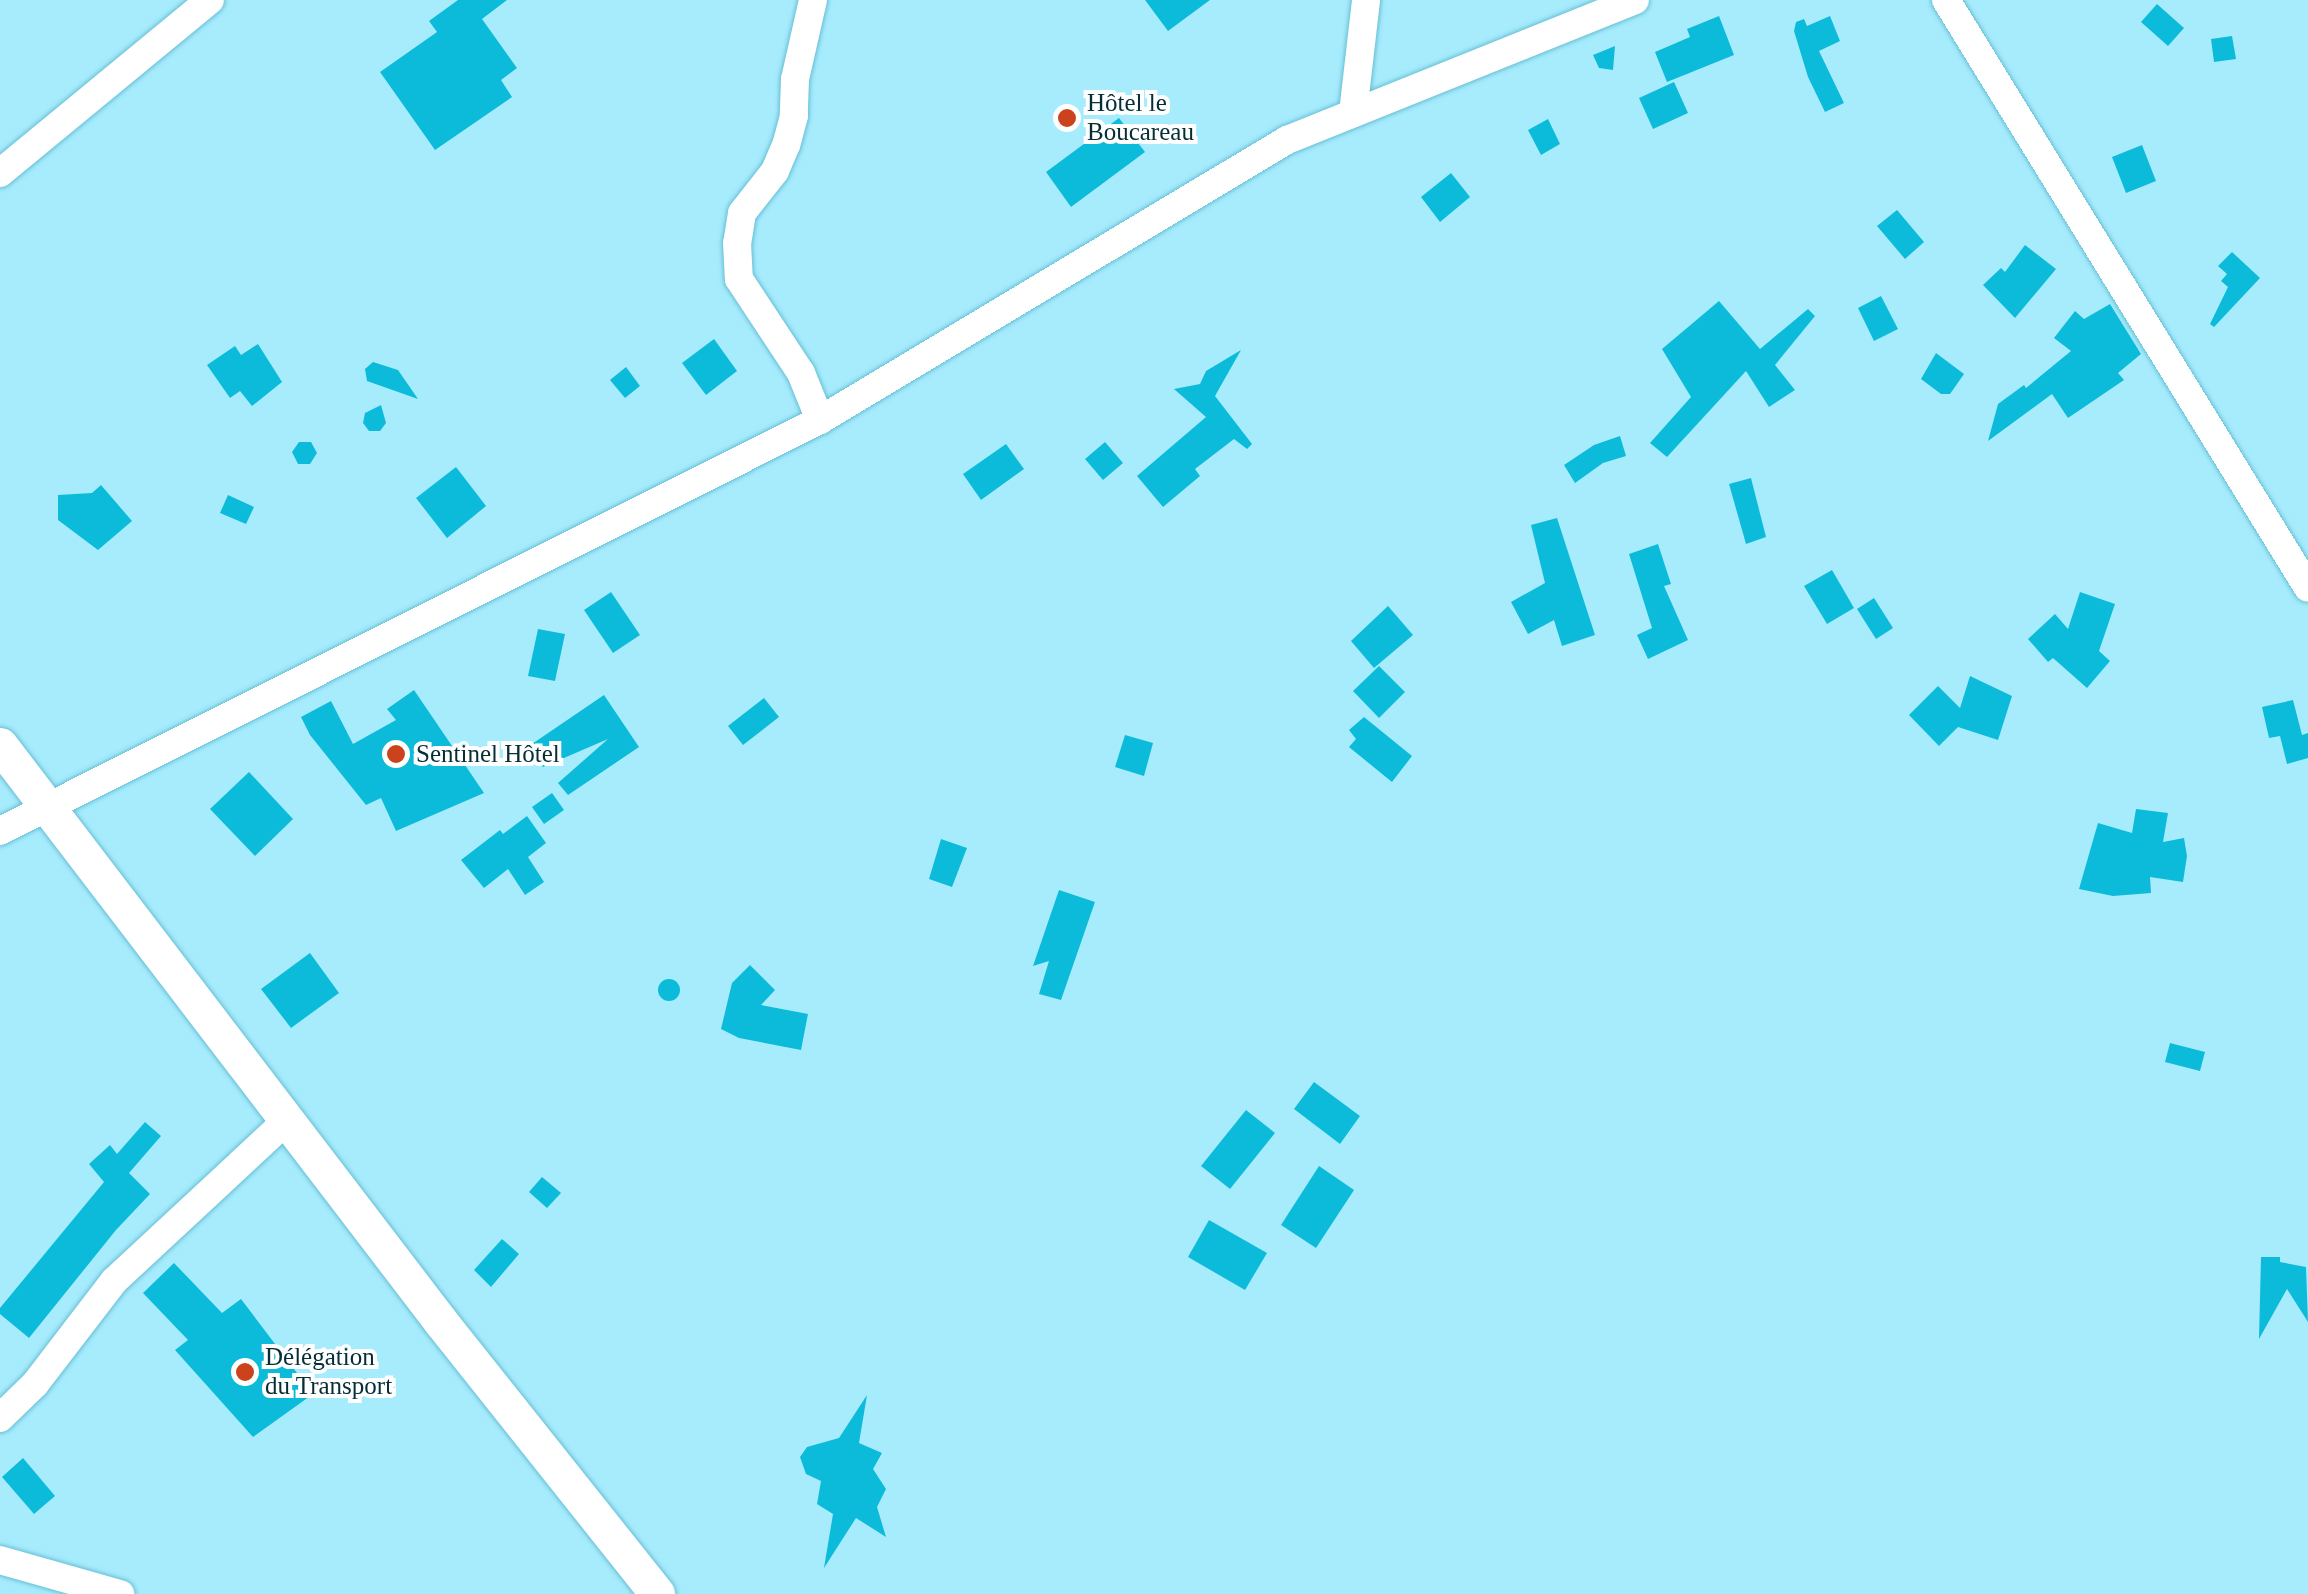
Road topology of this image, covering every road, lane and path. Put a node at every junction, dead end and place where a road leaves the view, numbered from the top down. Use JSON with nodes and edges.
{"nodes":[{"id":1,"x":210,"y":0,"type":"edge"},
{"id":2,"x":813,"y":0,"type":"edge"},
{"id":3,"x":1366,"y":0,"type":"edge"},
{"id":4,"x":1634,"y":0,"type":"edge"},
{"id":5,"x":1946,"y":0,"type":"edge"},
{"id":6,"x":1353,"y":113,"type":"junction"},
{"id":7,"x":0,"y":173,"type":"edge"},
{"id":8,"x":820,"y":420,"type":"junction"},
{"id":9,"x":2276,"y":531,"type":"junction"},
{"id":10,"x":2308,"y":534,"type":"edge"},
{"id":11,"x":2308,"y":588,"type":"edge"},
{"id":12,"x":0,"y":746,"type":"edge"},
{"id":13,"x":46,"y":810,"type":"junction"},
{"id":14,"x":0,"y":831,"type":"edge"},
{"id":15,"x":288,"y":1120,"type":"junction"},
{"id":16,"x":0,"y":1418,"type":"edge"},
{"id":17,"x":0,"y":1560,"type":"edge"},
{"id":18,"x":120,"y":1594,"type":"edge"},
{"id":19,"x":657,"y":1594,"type":"edge"}],
"edges":[{"from":1,"to":7,"type":"street"},
{"from":2,"to":8,"type":"street"},
{"from":3,"to":6,"type":"street"},
{"from":4,"to":6,"type":"street"},
{"from":5,"to":9,"type":"street"},
{"from":6,"to":8,"type":"street"},
{"from":8,"to":13,"type":"street"},
{"from":9,"to":10,"type":"street"},
{"from":9,"to":11,"type":"street"},
{"from":12,"to":13,"type":"main road"},
{"from":13,"to":14,"type":"street"},
{"from":13,"to":15,"type":"main road"},
{"from":15,"to":16,"type":"street"},
{"from":15,"to":19,"type":"main road"},
{"from":17,"to":18,"type":"street"}]}
